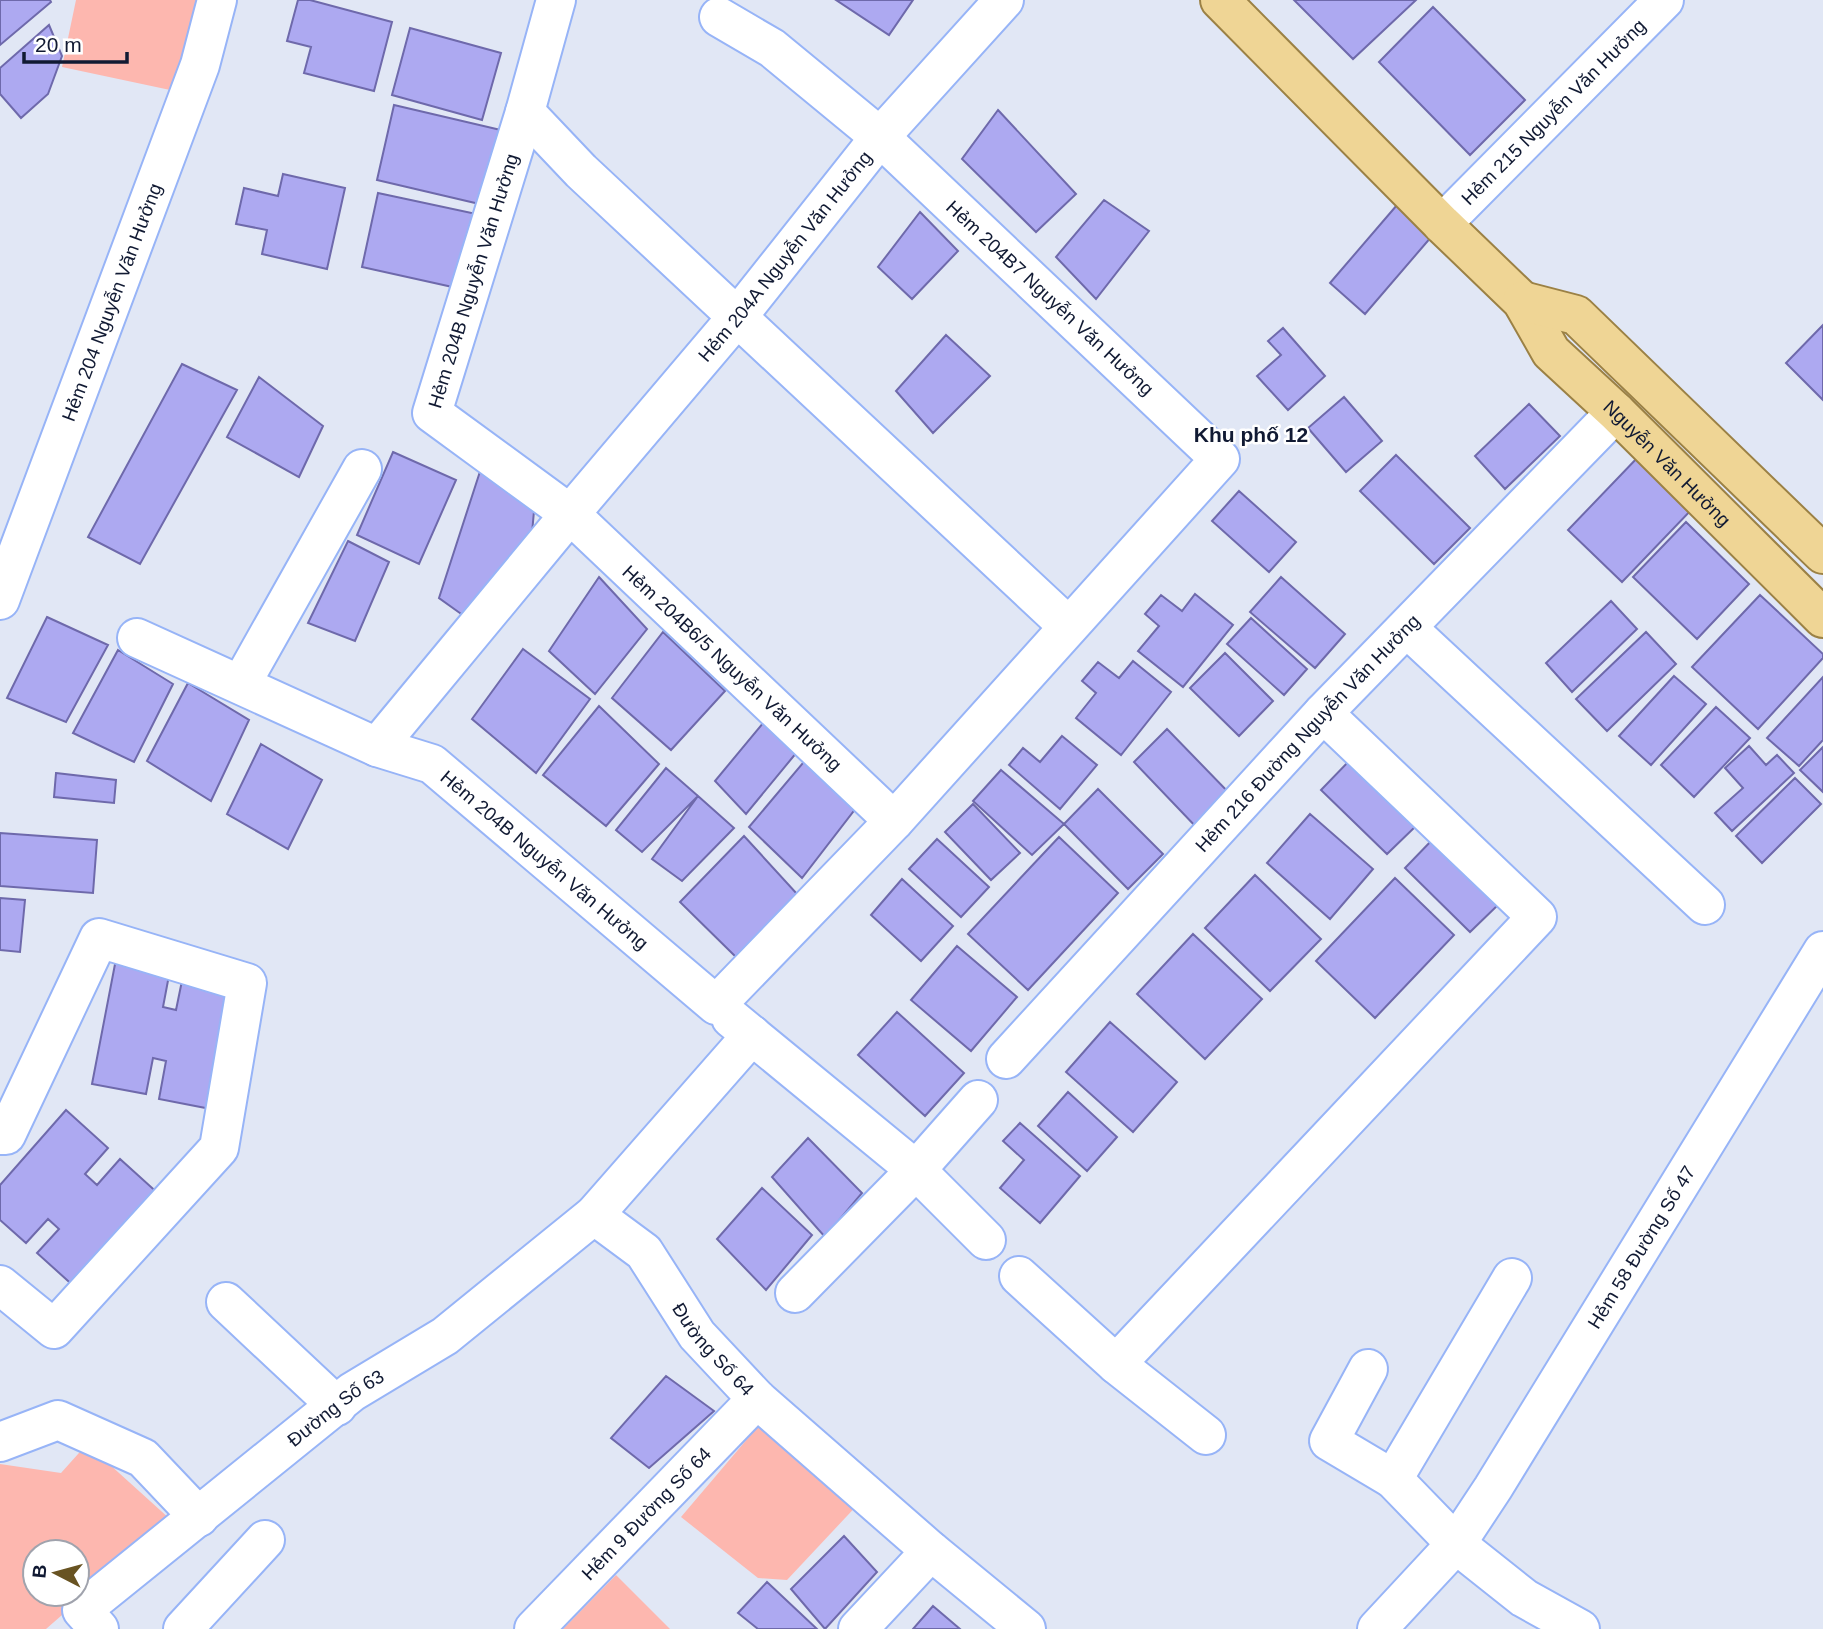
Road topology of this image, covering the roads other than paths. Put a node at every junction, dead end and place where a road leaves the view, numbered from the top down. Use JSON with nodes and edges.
{"nodes":[{"id":1,"x":217,"y":0,"type":"edge"},
{"id":2,"x":556,"y":0,"type":"edge"},
{"id":3,"x":1004,"y":0,"type":"edge"},
{"id":4,"x":1664,"y":0,"type":"edge"},
{"id":5,"x":1236,"y":5,"type":"edge"},
{"id":6,"x":719,"y":18,"type":"dead end"},
{"id":7,"x":525,"y":112,"type":"junction"},
{"id":8,"x":880,"y":137,"type":"junction"},
{"id":9,"x":1442,"y":224,"type":"junction"},
{"id":10,"x":1522,"y":301,"type":"junction"},
{"id":11,"x":738,"y":316,"type":"junction"},
{"id":12,"x":1616,"y":412,"type":"junction"},
{"id":13,"x":362,"y":469,"type":"dead end"},
{"id":14,"x":570,"y":514,"type":"junction"},
{"id":15,"x":1792,"y":524,"type":"junction"},
{"id":16,"x":1823,"y":554,"type":"edge"},
{"id":17,"x":1762,"y":557,"type":"junction"},
{"id":18,"x":4,"y":578,"type":"edge"},
{"id":19,"x":1823,"y":618,"type":"edge"},
{"id":20,"x":1068,"y":626,"type":"junction"},
{"id":21,"x":1407,"y":628,"type":"junction"},
{"id":22,"x":137,"y":638,"type":"dead end"},
{"id":23,"x":241,"y":684,"type":"junction"},
{"id":24,"x":1323,"y":713,"type":"junction"},
{"id":25,"x":377,"y":747,"type":"junction"},
{"id":26,"x":894,"y":821,"type":"junction"},
{"id":27,"x":1705,"y":905,"type":"dead end"},
{"id":28,"x":1823,"y":951,"type":"edge"},
{"id":29,"x":716,"y":1005,"type":"junction"},
{"id":30,"x":752,"y":1035,"type":"junction"},
{"id":31,"x":1006,"y":1059,"type":"dead end"},
{"id":32,"x":978,"y":1100,"type":"dead end"},
{"id":33,"x":2,"y":1139,"type":"edge"},
{"id":34,"x":916,"y":1170,"type":"junction"},
{"id":35,"x":594,"y":1214,"type":"junction"},
{"id":36,"x":986,"y":1240,"type":"dead end"},
{"id":37,"x":1019,"y":1276,"type":"dead end"},
{"id":38,"x":1512,"y":1278,"type":"dead end"},
{"id":39,"x":0,"y":1285,"type":"edge"},
{"id":40,"x":795,"y":1293,"type":"dead end"},
{"id":41,"x":226,"y":1302,"type":"dead end"},
{"id":42,"x":1116,"y":1364,"type":"junction"},
{"id":43,"x":1368,"y":1369,"type":"dead end"},
{"id":44,"x":757,"y":1399,"type":"junction"},
{"id":45,"x":337,"y":1406,"type":"junction"},
{"id":46,"x":1206,"y":1435,"type":"dead end"},
{"id":47,"x":0,"y":1442,"type":"edge"},
{"id":48,"x":1393,"y":1479,"type":"junction"},
{"id":49,"x":199,"y":1517,"type":"junction"},
{"id":50,"x":265,"y":1540,"type":"dead end"},
{"id":51,"x":1456,"y":1544,"type":"junction"},
{"id":52,"x":931,"y":1551,"type":"junction"},
{"id":53,"x":90,"y":1620,"type":"edge"},
{"id":54,"x":1567,"y":1626,"type":"edge"},
{"id":55,"x":183,"y":1629,"type":"edge"},
{"id":56,"x":534,"y":1629,"type":"edge"},
{"id":57,"x":858,"y":1629,"type":"edge"},
{"id":58,"x":1026,"y":1629,"type":"edge"},
{"id":59,"x":1377,"y":1629,"type":"edge"}],
"edges":[{"from":1,"to":18,"type":"street","name":"Hẻm 204 Nguyễn Văn Hưởng"},
{"from":2,"to":7,"type":"street","name":"Hẻm 204B Nguyễn Văn Hưởng"},
{"from":3,"to":8,"type":"street","name":"Hẻm 204A Nguyễn Văn Hưởng"},
{"from":4,"to":9,"type":"street","name":"Hẻm 215 Nguyễn Văn Hưởng"},
{"from":5,"to":9,"type":"main road","name":"Nguyễn Văn Hưởng"},
{"from":6,"to":8,"type":"street"},
{"from":7,"to":11,"type":"street"},
{"from":7,"to":14,"type":"street","name":"Hẻm 204B Nguyễn Văn Hưởng"},
{"from":8,"to":11,"type":"street","name":"Hẻm 204A Nguyễn Văn Hưởng"},
{"from":8,"to":20,"type":"street","name":"Hẻm 204B7 Nguyễn Văn Hưởng"},
{"from":9,"to":10,"type":"main road","name":"Nguyễn Văn Hưởng"},
{"from":10,"to":12,"type":"main road","name":"Nguyễn Văn Hưởng"},
{"from":10,"to":15,"type":"main road","name":"Nguyễn Văn Hưởng"},
{"from":11,"to":14,"type":"street","name":"Hẻm 204A Nguyễn Văn Hưởng"},
{"from":11,"to":20,"type":"street"},
{"from":12,"to":17,"type":"main road","name":"Nguyễn Văn Hưởng"},
{"from":12,"to":21,"type":"street","name":"Hẻm 216 Đường Nguyễn Văn Hưởng"},
{"from":13,"to":23,"type":"street"},
{"from":14,"to":25,"type":"street"},
{"from":14,"to":26,"type":"street","name":"Hẻm 204B6/5 Nguyễn Văn Hưởng"},
{"from":15,"to":16,"type":"main road","name":"Nguyễn Văn Hưởng"},
{"from":15,"to":17,"type":"street"},
{"from":17,"to":19,"type":"main road","name":"Nguyễn Văn Hưởng"},
{"from":20,"to":26,"type":"street"},
{"from":21,"to":24,"type":"street","name":"Hẻm 216 Đường Nguyễn Văn Hưởng"},
{"from":21,"to":27,"type":"street"},
{"from":22,"to":23,"type":"street","name":"Hẻm 204B Nguyễn Văn Hưởng"},
{"from":23,"to":25,"type":"street","name":"Hẻm 204B Nguyễn Văn Hưởng"},
{"from":24,"to":31,"type":"street","name":"Hẻm 216 Đường Nguyễn Văn Hưởng"},
{"from":24,"to":42,"type":"street"},
{"from":25,"to":29,"type":"street","name":"Hẻm 204B Nguyễn Văn Hưởng"},
{"from":26,"to":29,"type":"street"},
{"from":28,"to":51,"type":"street","name":"Hẻm 58 Đường Số 47"},
{"from":29,"to":30,"type":"street","name":"Hẻm 204B Nguyễn Văn Hưởng"},
{"from":30,"to":34,"type":"street","name":"Hẻm 204B Nguyễn Văn Hưởng"},
{"from":30,"to":35,"type":"street"},
{"from":32,"to":34,"type":"street"},
{"from":33,"to":39,"type":"street"},
{"from":34,"to":36,"type":"street","name":"Hẻm 204B Nguyễn Văn Hưởng"},
{"from":34,"to":40,"type":"street"},
{"from":35,"to":44,"type":"street","name":"Đường Số 64"},
{"from":35,"to":45,"type":"street","name":"Đường Số 63"},
{"from":37,"to":42,"type":"street"},
{"from":38,"to":48,"type":"street"},
{"from":41,"to":45,"type":"street"},
{"from":42,"to":46,"type":"street"},
{"from":43,"to":48,"type":"street"},
{"from":44,"to":52,"type":"street","name":"Đường Số 64"},
{"from":44,"to":56,"type":"street","name":"Hẻm 9 Đường Số 64"},
{"from":45,"to":49,"type":"street","name":"Đường Số 63"},
{"from":47,"to":49,"type":"street"},
{"from":48,"to":51,"type":"street"},
{"from":49,"to":53,"type":"street","name":"Đường Số 63"},
{"from":50,"to":55,"type":"street"},
{"from":51,"to":54,"type":"street"},
{"from":51,"to":59,"type":"street","name":"Hẻm 58 Đường Số 47"},
{"from":52,"to":57,"type":"street"},
{"from":52,"to":58,"type":"street","name":"Đường Số 64"}]}
